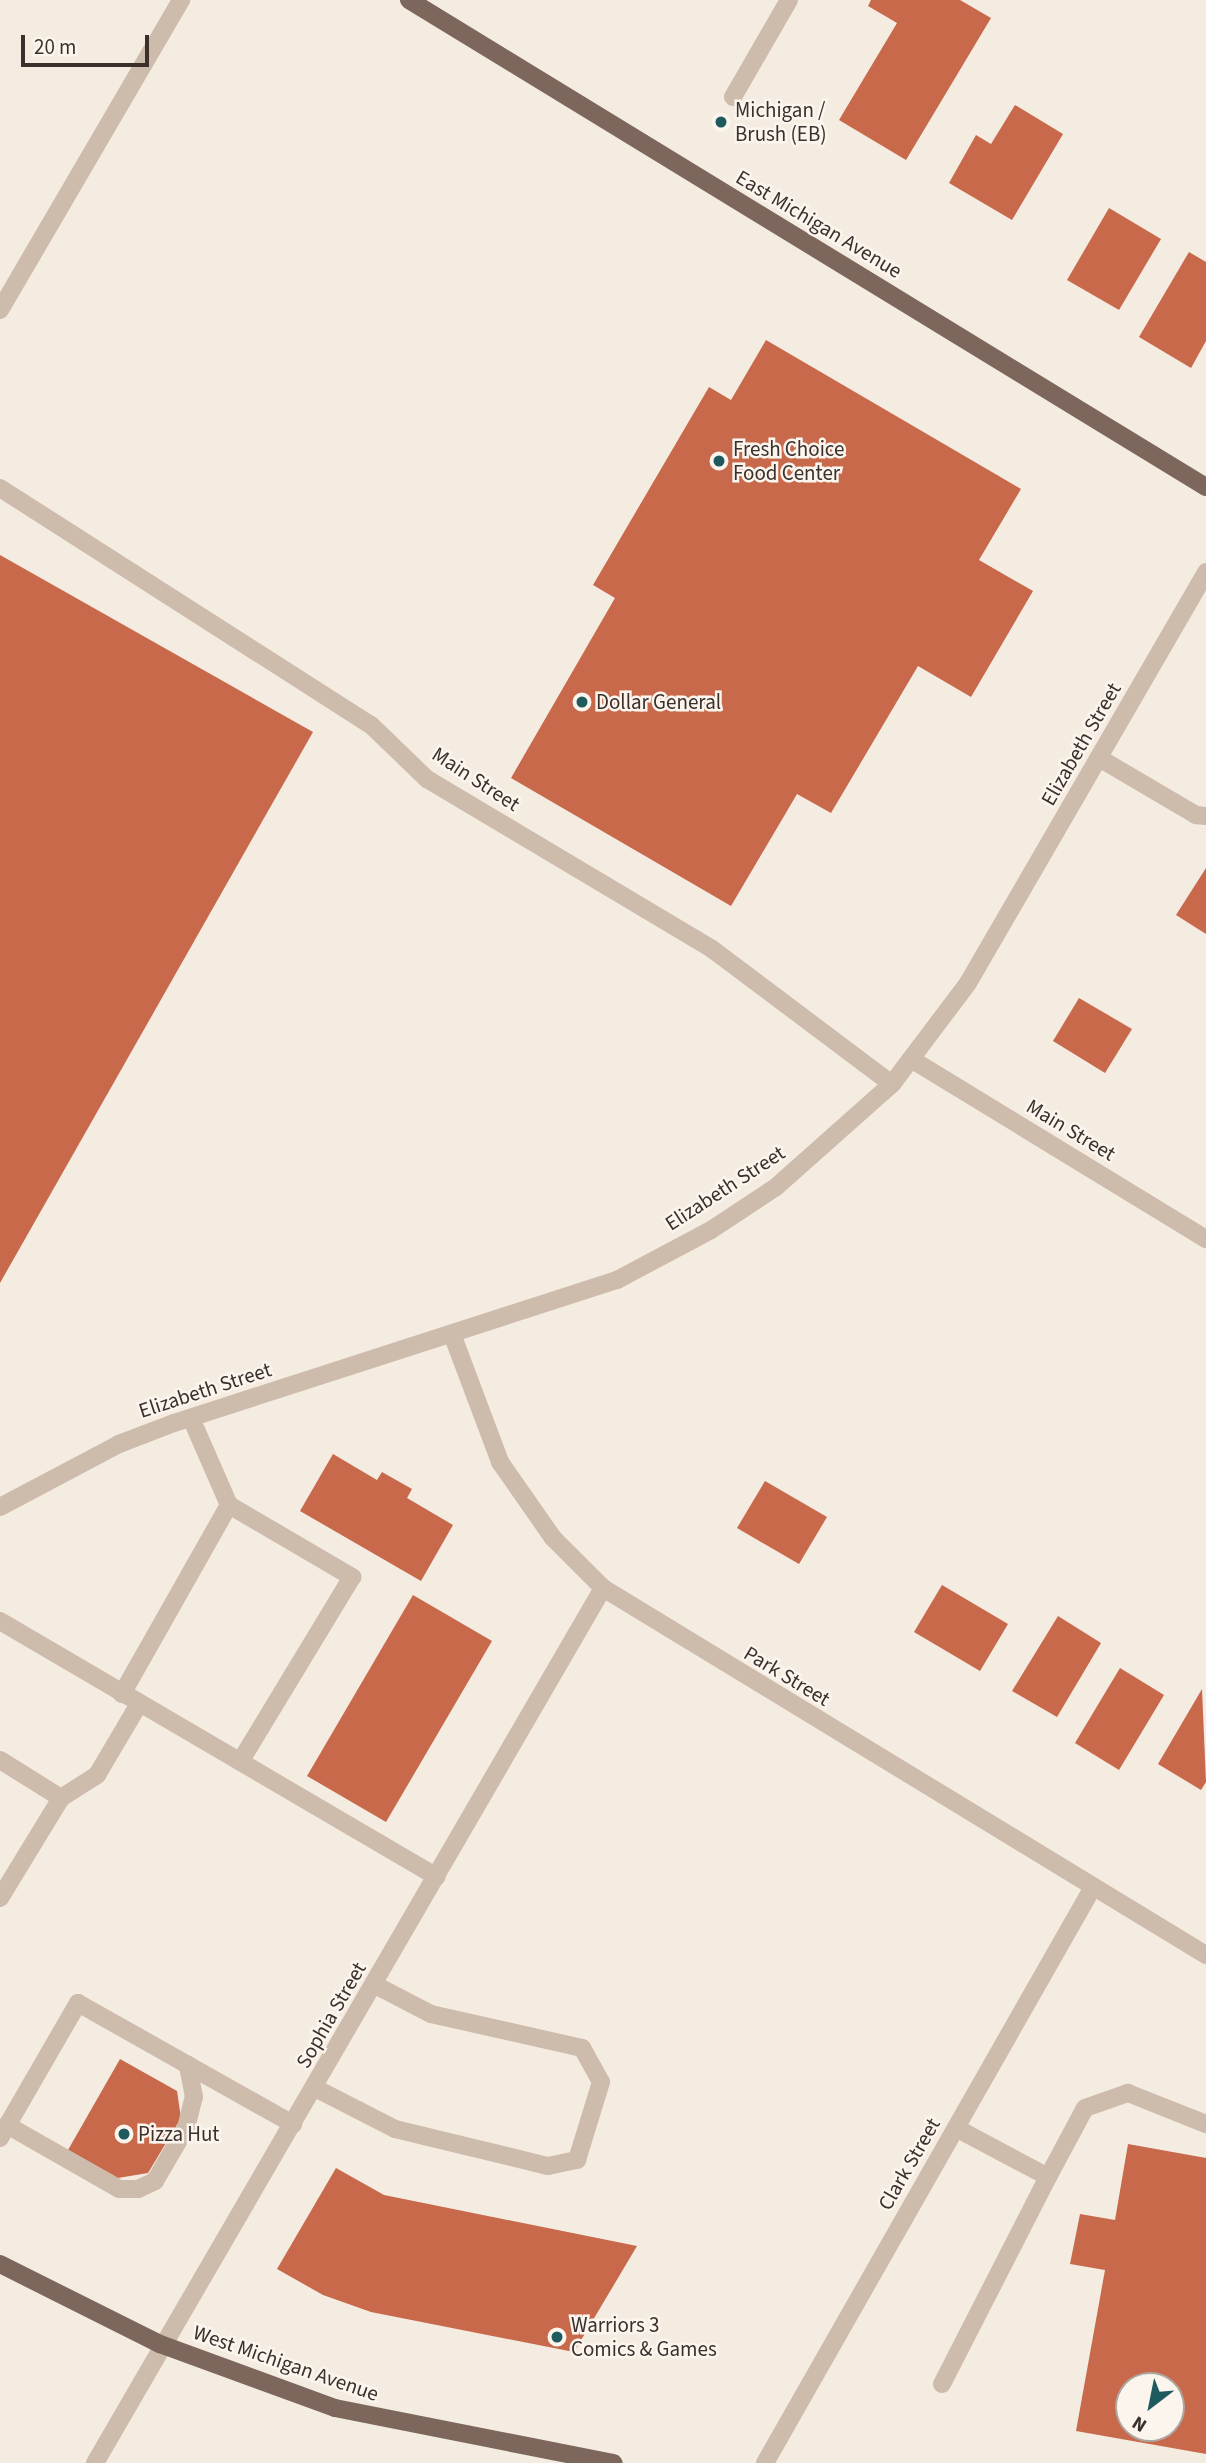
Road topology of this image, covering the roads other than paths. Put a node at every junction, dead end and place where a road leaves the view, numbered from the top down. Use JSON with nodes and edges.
{"nodes":[{"id":1,"x":181,"y":0,"type":"edge"},
{"id":2,"x":409,"y":0,"type":"edge"},
{"id":3,"x":789,"y":0,"type":"edge"},
{"id":4,"x":733,"y":97,"type":"dead end"},
{"id":5,"x":0,"y":310,"type":"edge"},
{"id":6,"x":1206,"y":487,"type":"edge"},
{"id":7,"x":0,"y":488,"type":"edge"},
{"id":8,"x":1206,"y":572,"type":"edge"},
{"id":9,"x":1099,"y":758,"type":"junction"},
{"id":10,"x":1206,"y":816,"type":"edge"},
{"id":11,"x":911,"y":1059,"type":"junction"},
{"id":12,"x":892,"y":1084,"type":"junction"},
{"id":13,"x":1206,"y":1239,"type":"edge"},
{"id":14,"x":452,"y":1334,"type":"junction"},
{"id":15,"x":191,"y":1418,"type":"junction"},
{"id":16,"x":229,"y":1505,"type":"junction"},
{"id":17,"x":0,"y":1507,"type":"edge"},
{"id":18,"x":603,"y":1588,"type":"junction"},
{"id":19,"x":0,"y":1621,"type":"edge"},
{"id":20,"x":122,"y":1694,"type":"junction"},
{"id":21,"x":139,"y":1704,"type":"junction"},
{"id":22,"x":0,"y":1760,"type":"edge"},
{"id":23,"x":240,"y":1762,"type":"junction"},
{"id":24,"x":61,"y":1798,"type":"junction"},
{"id":25,"x":437,"y":1877,"type":"junction"},
{"id":26,"x":1093,"y":1887,"type":"junction"},
{"id":27,"x":0,"y":1898,"type":"edge"},
{"id":28,"x":1206,"y":1955,"type":"edge"},
{"id":29,"x":375,"y":1985,"type":"junction"},
{"id":30,"x":188,"y":2065,"type":"junction"},
{"id":31,"x":315,"y":2088,"type":"junction"},
{"id":32,"x":293,"y":2124,"type":"junction"},
{"id":33,"x":1206,"y":2124,"type":"edge"},
{"id":34,"x":956,"y":2128,"type":"junction"},
{"id":35,"x":4,"y":2132,"type":"edge"},
{"id":36,"x":1048,"y":2177,"type":"junction"},
{"id":37,"x":0,"y":2264,"type":"edge"},
{"id":38,"x":160,"y":2344,"type":"junction"},
{"id":39,"x":942,"y":2384,"type":"dead end"},
{"id":40,"x":95,"y":2463,"type":"edge"},
{"id":41,"x":614,"y":2463,"type":"edge"},
{"id":42,"x":765,"y":2463,"type":"edge"}],
"edges":[{"from":1,"to":5,"type":"street"},
{"from":2,"to":6,"type":"main road","name":"East Michigan Avenue"},
{"from":3,"to":4,"type":"street"},
{"from":7,"to":12,"type":"street","name":"Main Street"},
{"from":8,"to":9,"type":"street","name":"Elizabeth Street"},
{"from":9,"to":10,"type":"street"},
{"from":9,"to":11,"type":"street","name":"Elizabeth Street"},
{"from":11,"to":12,"type":"street","name":"Elizabeth Street"},
{"from":11,"to":13,"type":"street","name":"Main Street"},
{"from":12,"to":14,"type":"street","name":"Elizabeth Street"},
{"from":14,"to":15,"type":"street","name":"Elizabeth Street"},
{"from":14,"to":18,"type":"street","name":"Park Street"},
{"from":15,"to":16,"type":"street"},
{"from":15,"to":17,"type":"street","name":"Elizabeth Street"},
{"from":16,"to":20,"type":"street"},
{"from":16,"to":23,"type":"street"},
{"from":18,"to":25,"type":"street","name":"Sophia Street"},
{"from":18,"to":26,"type":"street","name":"Park Street"},
{"from":19,"to":20,"type":"street"},
{"from":20,"to":21,"type":"street"},
{"from":21,"to":23,"type":"street"},
{"from":21,"to":24,"type":"street"},
{"from":22,"to":24,"type":"street"},
{"from":23,"to":25,"type":"street"},
{"from":24,"to":27,"type":"street"},
{"from":25,"to":29,"type":"street","name":"Sophia Street"},
{"from":26,"to":28,"type":"street","name":"Park Street"},
{"from":26,"to":34,"type":"street","name":"Clark Street"},
{"from":29,"to":31,"type":"street","name":"Sophia Street"},
{"from":29,"to":31,"type":"street"},
{"from":30,"to":32,"type":"street"},
{"from":30,"to":35,"type":"street"},
{"from":30,"to":35,"type":"street"},
{"from":31,"to":32,"type":"street","name":"Sophia Street"},
{"from":32,"to":38,"type":"street","name":"Sophia Street"},
{"from":33,"to":36,"type":"street"},
{"from":34,"to":36,"type":"street"},
{"from":34,"to":42,"type":"street","name":"Clark Street"},
{"from":36,"to":39,"type":"street"},
{"from":37,"to":38,"type":"main road","name":"West Michigan Avenue"},
{"from":38,"to":40,"type":"street","name":"Sophia Street"},
{"from":38,"to":41,"type":"main road","name":"West Michigan Avenue"}]}
